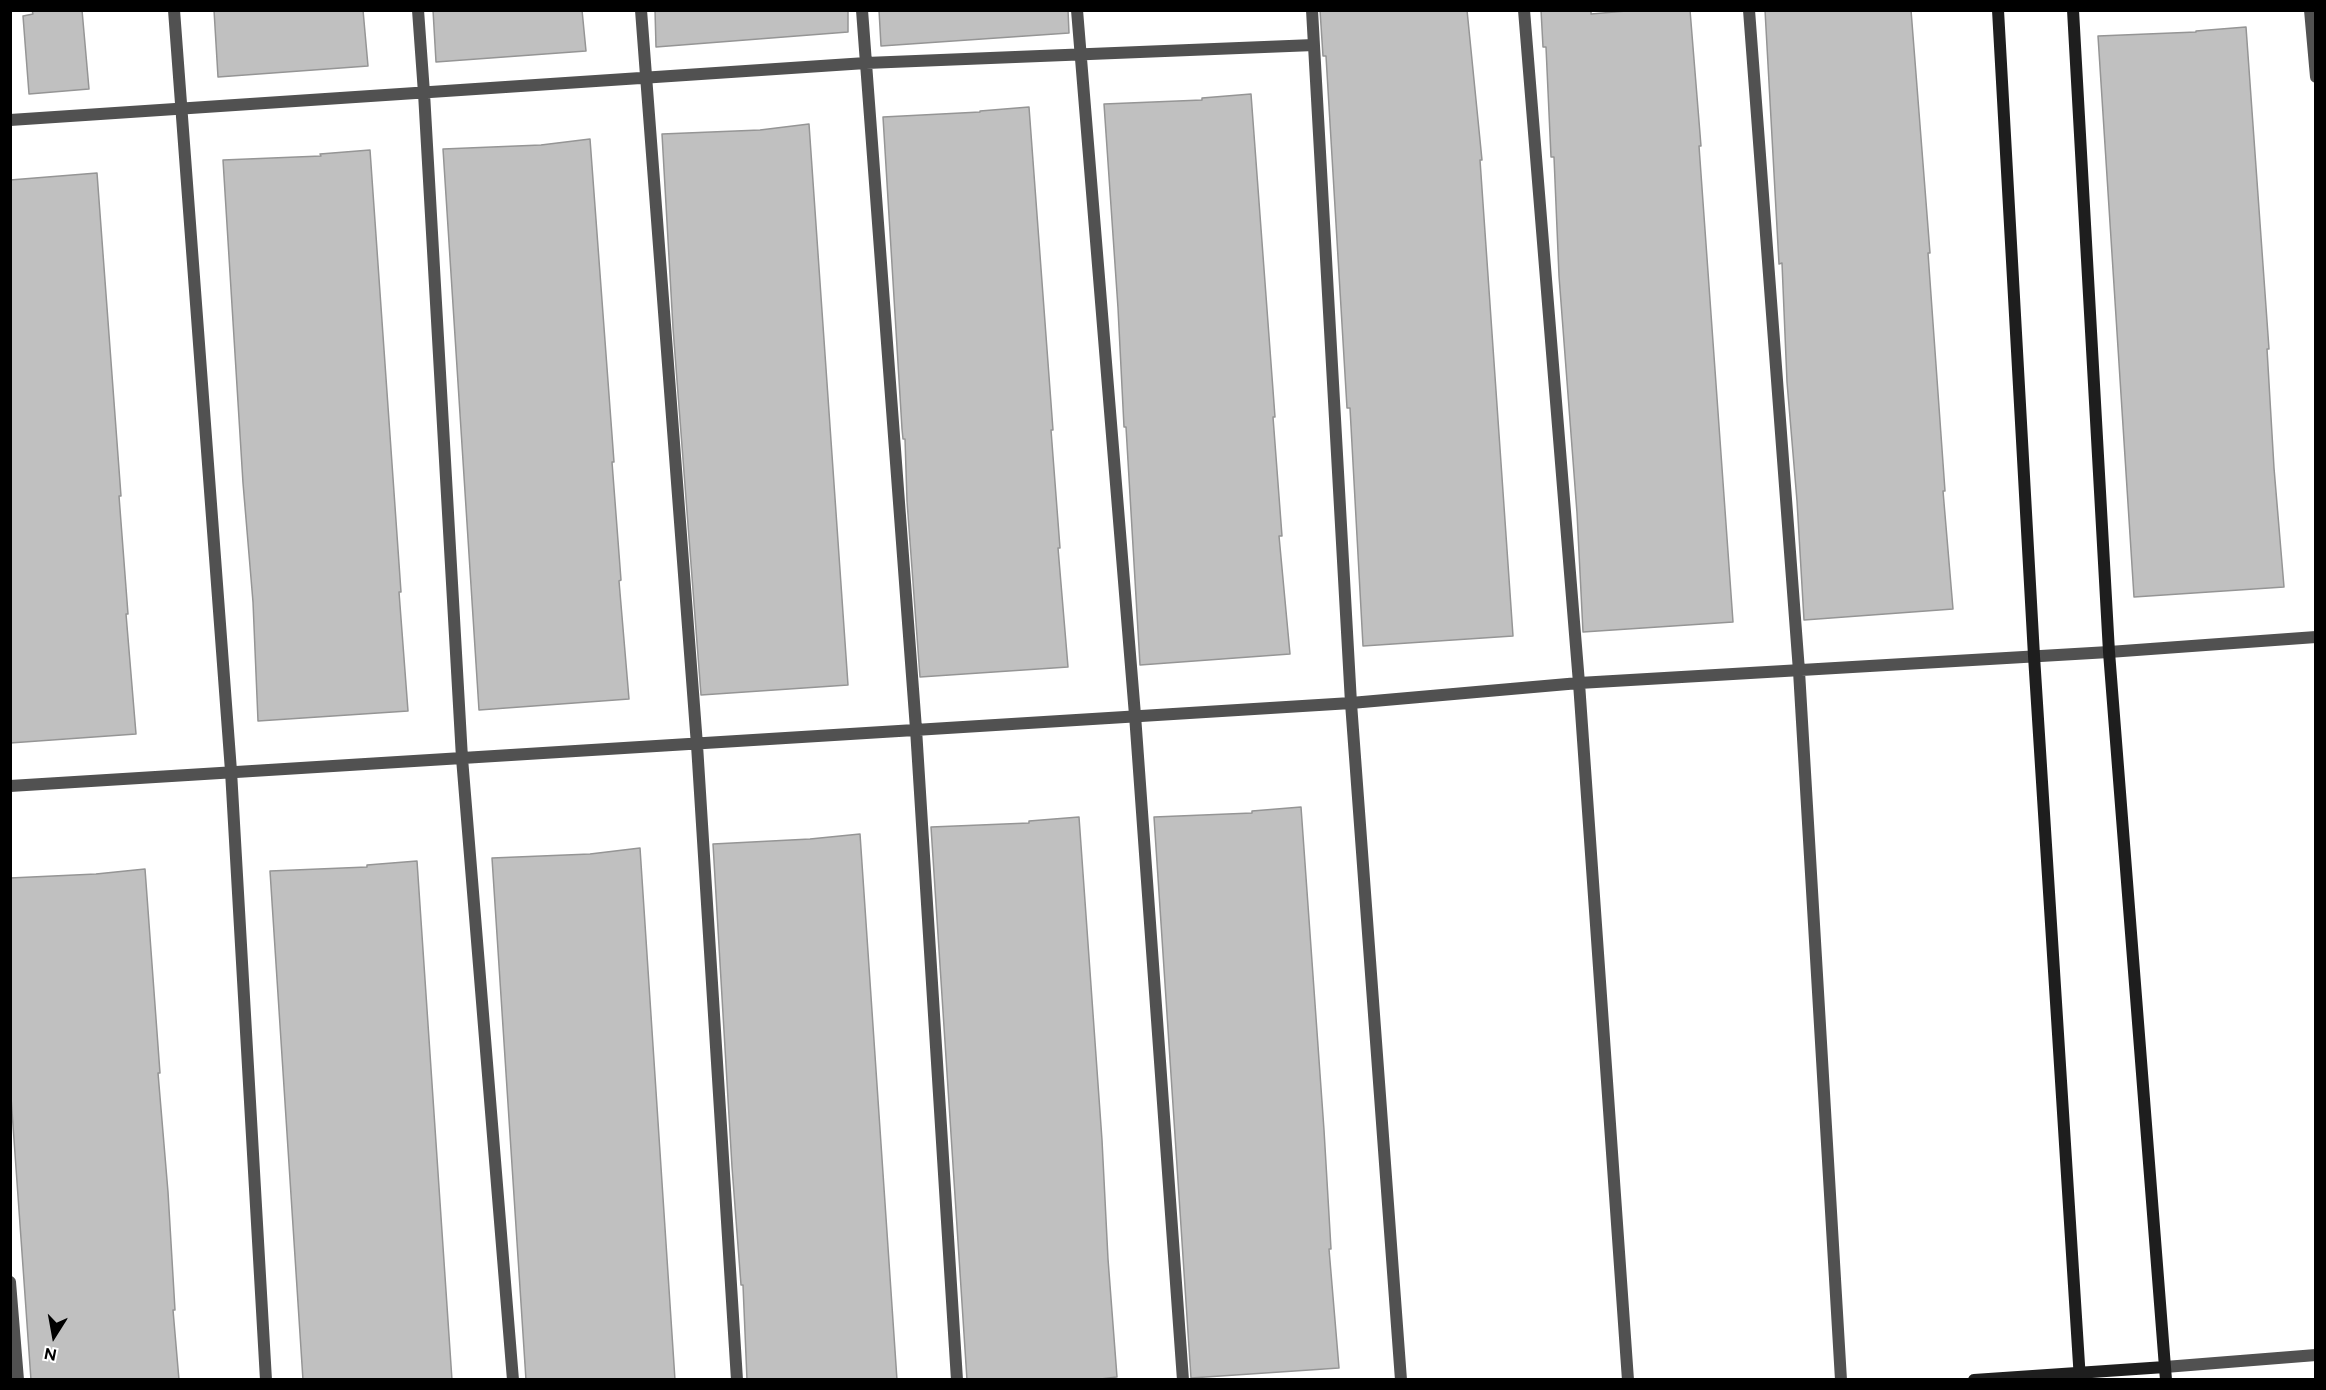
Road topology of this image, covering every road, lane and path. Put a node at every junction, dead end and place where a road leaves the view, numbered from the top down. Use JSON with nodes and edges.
{"nodes":[{"id":1,"x":174,"y":10,"type":"edge"},
{"id":2,"x":418,"y":10,"type":"edge"},
{"id":3,"x":641,"y":10,"type":"edge"},
{"id":4,"x":862,"y":10,"type":"edge"},
{"id":5,"x":1077,"y":10,"type":"edge"},
{"id":6,"x":1312,"y":10,"type":"edge"},
{"id":7,"x":1524,"y":10,"type":"edge"},
{"id":8,"x":1749,"y":10,"type":"edge"},
{"id":9,"x":1998,"y":10,"type":"edge"},
{"id":10,"x":2073,"y":10,"type":"edge"},
{"id":11,"x":2310,"y":10,"type":"edge"},
{"id":12,"x":1314,"y":45,"type":"junction"},
{"id":13,"x":1080,"y":55,"type":"junction"},
{"id":14,"x":866,"y":63,"type":"junction"},
{"id":15,"x":2316,"y":77,"type":"edge"},
{"id":16,"x":646,"y":78,"type":"junction"},
{"id":17,"x":424,"y":93,"type":"junction"},
{"id":18,"x":182,"y":110,"type":"junction"},
{"id":19,"x":10,"y":120,"type":"edge"},
{"id":20,"x":2316,"y":637,"type":"edge"},
{"id":21,"x":2109,"y":652,"type":"junction"},
{"id":22,"x":2034,"y":656,"type":"junction"},
{"id":23,"x":1799,"y":671,"type":"junction"},
{"id":24,"x":1579,"y":683,"type":"junction"},
{"id":25,"x":1351,"y":703,"type":"junction"},
{"id":26,"x":1135,"y":715,"type":"junction"},
{"id":27,"x":916,"y":729,"type":"junction"},
{"id":28,"x":697,"y":745,"type":"junction"},
{"id":29,"x":462,"y":758,"type":"junction"},
{"id":30,"x":231,"y":771,"type":"junction"},
{"id":31,"x":10,"y":786,"type":"edge"},
{"id":32,"x":10,"y":1282,"type":"edge"},
{"id":33,"x":2316,"y":1355,"type":"edge"},
{"id":34,"x":2166,"y":1373,"type":"edge"},
{"id":35,"x":2080,"y":1376,"type":"edge"},
{"id":36,"x":18,"y":1380,"type":"edge"},
{"id":37,"x":266,"y":1380,"type":"edge"},
{"id":38,"x":513,"y":1380,"type":"edge"},
{"id":39,"x":737,"y":1380,"type":"edge"},
{"id":40,"x":957,"y":1380,"type":"edge"},
{"id":41,"x":1183,"y":1380,"type":"edge"},
{"id":42,"x":1401,"y":1380,"type":"edge"},
{"id":43,"x":1628,"y":1380,"type":"edge"},
{"id":44,"x":1841,"y":1380,"type":"edge"},
{"id":45,"x":1974,"y":1380,"type":"edge"}],
"edges":[{"from":1,"to":18,"type":"street"},
{"from":2,"to":17,"type":"street"},
{"from":3,"to":16,"type":"street"},
{"from":4,"to":14,"type":"street"},
{"from":5,"to":13,"type":"street"},
{"from":6,"to":12,"type":"street"},
{"from":7,"to":24,"type":"street"},
{"from":8,"to":23,"type":"street"},
{"from":9,"to":22,"type":"street"},
{"from":10,"to":21,"type":"street"},
{"from":11,"to":15,"type":"street"},
{"from":12,"to":13,"type":"street"},
{"from":12,"to":25,"type":"street"},
{"from":13,"to":14,"type":"street"},
{"from":13,"to":26,"type":"street"},
{"from":14,"to":16,"type":"street"},
{"from":14,"to":27,"type":"street"},
{"from":16,"to":17,"type":"street"},
{"from":16,"to":28,"type":"street"},
{"from":17,"to":18,"type":"street"},
{"from":17,"to":29,"type":"street"},
{"from":18,"to":19,"type":"street"},
{"from":18,"to":30,"type":"street"},
{"from":20,"to":21,"type":"street"},
{"from":21,"to":22,"type":"street"},
{"from":21,"to":34,"type":"street"},
{"from":22,"to":23,"type":"street"},
{"from":22,"to":35,"type":"street"},
{"from":23,"to":24,"type":"street"},
{"from":23,"to":44,"type":"street"},
{"from":24,"to":25,"type":"street"},
{"from":24,"to":43,"type":"street"},
{"from":25,"to":26,"type":"street"},
{"from":25,"to":42,"type":"street"},
{"from":26,"to":27,"type":"street"},
{"from":26,"to":41,"type":"street"},
{"from":27,"to":28,"type":"street"},
{"from":27,"to":40,"type":"street"},
{"from":28,"to":29,"type":"street"},
{"from":28,"to":39,"type":"street"},
{"from":29,"to":30,"type":"street"},
{"from":29,"to":38,"type":"street"},
{"from":30,"to":31,"type":"street"},
{"from":30,"to":37,"type":"street"},
{"from":32,"to":36,"type":"street"},
{"from":33,"to":34,"type":"street"},
{"from":34,"to":35,"type":"street"},
{"from":35,"to":45,"type":"street"}]}
